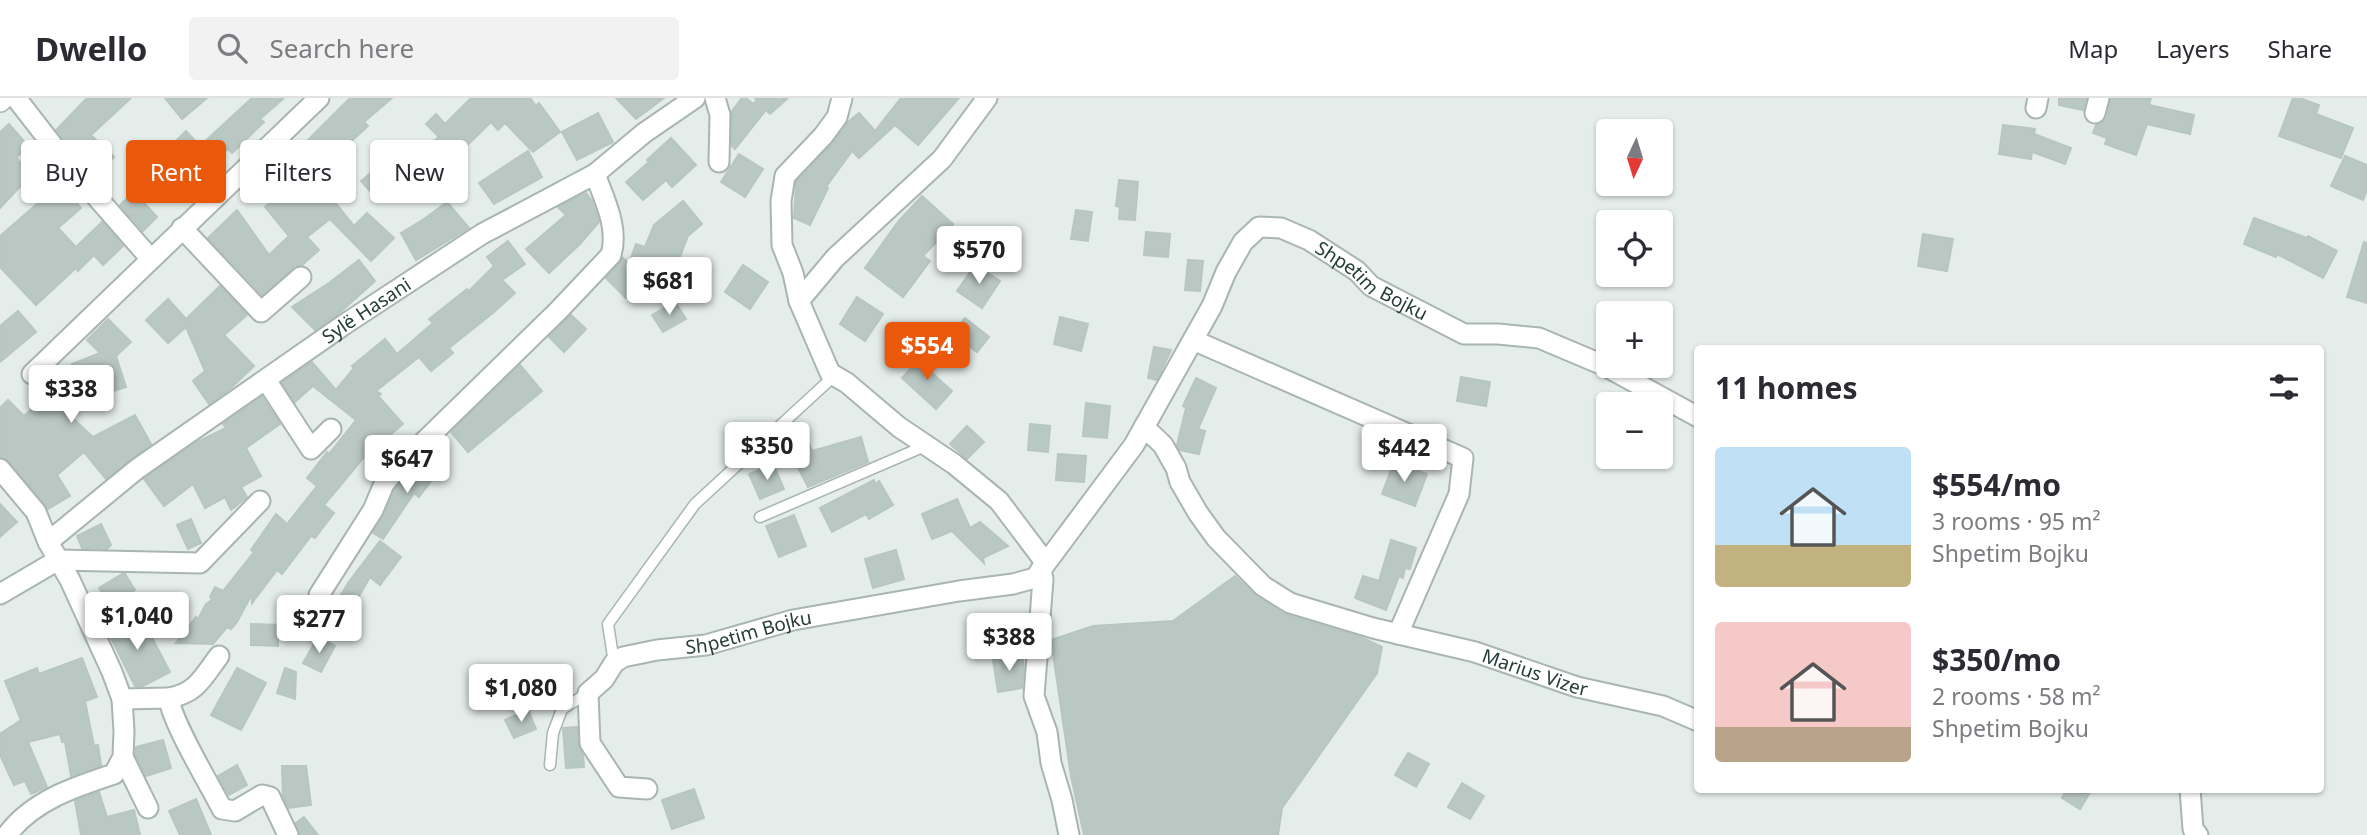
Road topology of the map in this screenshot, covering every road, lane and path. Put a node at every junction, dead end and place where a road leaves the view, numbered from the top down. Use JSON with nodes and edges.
{"nodes":[{"id":1,"x":16,"y":98,"type":"edge"},
{"id":2,"x":319,"y":98,"type":"edge"},
{"id":3,"x":695,"y":98,"type":"edge"},
{"id":4,"x":715,"y":98,"type":"edge"},
{"id":5,"x":842,"y":98,"type":"edge"},
{"id":6,"x":986,"y":98,"type":"edge"},
{"id":7,"x":719,"y":162,"type":"dead end"},
{"id":8,"x":595,"y":174,"type":"junction"},
{"id":9,"x":182,"y":229,"type":"junction"},
{"id":10,"x":150,"y":258,"type":"junction"},
{"id":11,"x":301,"y":276,"type":"dead end"},
{"id":12,"x":799,"y":301,"type":"junction"},
{"id":13,"x":1193,"y":340,"type":"junction"},
{"id":14,"x":32,"y":374,"type":"dead end"},
{"id":15,"x":834,"y":376,"type":"junction"},
{"id":16,"x":266,"y":380,"type":"junction"},
{"id":17,"x":1694,"y":415,"type":"edge"},
{"id":18,"x":1144,"y":427,"type":"junction"},
{"id":19,"x":331,"y":429,"type":"dead end"},
{"id":20,"x":925,"y":446,"type":"junction"},
{"id":21,"x":0,"y":469,"type":"edge"},
{"id":22,"x":260,"y":501,"type":"dead end"},
{"id":23,"x":760,"y":517,"type":"dead end"},
{"id":24,"x":48,"y":542,"type":"junction"},
{"id":25,"x":58,"y":560,"type":"junction"},
{"id":26,"x":1043,"y":565,"type":"junction"},
{"id":27,"x":0,"y":594,"type":"edge"},
{"id":28,"x":319,"y":595,"type":"dead end"},
{"id":29,"x":1398,"y":634,"type":"junction"},
{"id":30,"x":219,"y":656,"type":"dead end"},
{"id":31,"x":614,"y":663,"type":"junction"},
{"id":32,"x":588,"y":693,"type":"junction"},
{"id":33,"x":169,"y":698,"type":"junction"},
{"id":34,"x":122,"y":699,"type":"junction"},
{"id":35,"x":1694,"y":719,"type":"edge"},
{"id":36,"x":123,"y":757,"type":"junction"},
{"id":37,"x":550,"y":765,"type":"dead end"},
{"id":38,"x":647,"y":789,"type":"dead end"},
{"id":39,"x":2190,"y":793,"type":"edge"},
{"id":40,"x":148,"y":808,"type":"dead end"},
{"id":41,"x":7,"y":835,"type":"edge"},
{"id":42,"x":288,"y":835,"type":"edge"},
{"id":43,"x":1069,"y":835,"type":"edge"},
{"id":44,"x":2198,"y":835,"type":"edge"}],
"edges":[{"from":1,"to":10,"type":"street"},
{"from":2,"to":9,"type":"street"},
{"from":3,"to":8,"type":"street","name":"Sylë Hasani"},
{"from":4,"to":7,"type":"street"},
{"from":5,"to":12,"type":"street"},
{"from":6,"to":12,"type":"street"},
{"from":8,"to":16,"type":"street","name":"Sylë Hasani"},
{"from":8,"to":28,"type":"street"},
{"from":9,"to":10,"type":"street"},
{"from":9,"to":11,"type":"street"},
{"from":10,"to":14,"type":"street"},
{"from":12,"to":15,"type":"street"},
{"from":13,"to":17,"type":"street","name":"Shpetim Bojku"},
{"from":13,"to":18,"type":"street","name":"Shpetim Bojku"},
{"from":13,"to":29,"type":"street"},
{"from":15,"to":20,"type":"street"},
{"from":15,"to":31,"type":"lane"},
{"from":16,"to":19,"type":"street"},
{"from":16,"to":24,"type":"street","name":"Sylë Hasani"},
{"from":18,"to":26,"type":"street","name":"Shpetim Bojku"},
{"from":18,"to":29,"type":"street","name":"Marius Vizer"},
{"from":20,"to":23,"type":"lane"},
{"from":20,"to":26,"type":"street"},
{"from":21,"to":24,"type":"street"},
{"from":22,"to":25,"type":"street"},
{"from":24,"to":25,"type":"street"},
{"from":25,"to":27,"type":"street"},
{"from":25,"to":34,"type":"street"},
{"from":26,"to":31,"type":"street","name":"Shpetim Bojku"},
{"from":26,"to":43,"type":"street"},
{"from":29,"to":35,"type":"street","name":"Marius Vizer"},
{"from":30,"to":33,"type":"street"},
{"from":31,"to":32,"type":"street"},
{"from":32,"to":37,"type":"lane"},
{"from":32,"to":38,"type":"street"},
{"from":33,"to":34,"type":"street"},
{"from":33,"to":42,"type":"street"},
{"from":34,"to":36,"type":"street"},
{"from":36,"to":40,"type":"street"},
{"from":36,"to":41,"type":"street"},
{"from":39,"to":44,"type":"street"}]}
